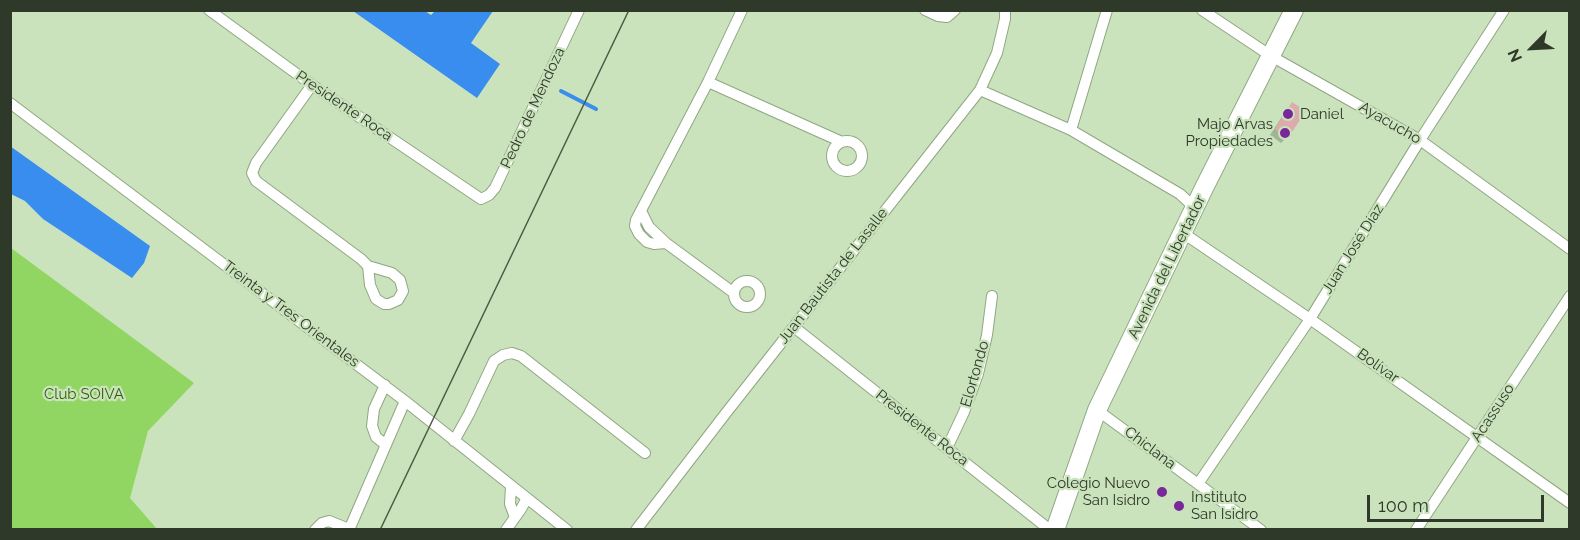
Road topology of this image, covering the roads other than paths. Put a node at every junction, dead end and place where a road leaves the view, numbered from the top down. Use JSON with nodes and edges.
{"nodes":[{"id":1,"x":208,"y":10,"type":"edge"},
{"id":2,"x":579,"y":10,"type":"edge"},
{"id":3,"x":742,"y":10,"type":"edge"},
{"id":4,"x":925,"y":10,"type":"edge"},
{"id":5,"x":955,"y":10,"type":"edge"},
{"id":6,"x":1005,"y":10,"type":"edge"},
{"id":7,"x":1107,"y":10,"type":"edge"},
{"id":8,"x":1202,"y":10,"type":"edge"},
{"id":9,"x":1294,"y":10,"type":"edge"},
{"id":10,"x":1504,"y":10,"type":"edge"},
{"id":11,"x":1271,"y":56,"type":"junction"},
{"id":12,"x":708,"y":82,"type":"junction"},
{"id":13,"x":312,"y":85,"type":"junction"},
{"id":14,"x":980,"y":90,"type":"junction"},
{"id":15,"x":10,"y":104,"type":"edge"},
{"id":16,"x":1071,"y":130,"type":"junction"},
{"id":17,"x":1420,"y":140,"type":"junction"},
{"id":18,"x":842,"y":142,"type":"dead end"},
{"id":19,"x":481,"y":199,"type":"joint"},
{"id":20,"x":1195,"y":208,"type":"junction"},
{"id":21,"x":1184,"y":233,"type":"junction"},
{"id":22,"x":1569,"y":249,"type":"edge"},
{"id":23,"x":368,"y":266,"type":"dead end"},
{"id":24,"x":734,"y":292,"type":"dead end"},
{"id":25,"x":992,"y":296,"type":"dead end"},
{"id":26,"x":1569,"y":296,"type":"edge"},
{"id":27,"x":1310,"y":319,"type":"junction"},
{"id":28,"x":794,"y":327,"type":"junction"},
{"id":29,"x":385,"y":385,"type":"junction"},
{"id":30,"x":405,"y":400,"type":"junction"},
{"id":31,"x":1097,"y":410,"type":"junction"},
{"id":32,"x":1477,"y":436,"type":"junction"},
{"id":33,"x":454,"y":441,"type":"junction"},
{"id":34,"x":386,"y":445,"type":"junction"},
{"id":35,"x":947,"y":448,"type":"junction"},
{"id":36,"x":645,"y":453,"type":"dead end"},
{"id":37,"x":1198,"y":484,"type":"junction"},
{"id":38,"x":511,"y":486,"type":"junction"},
{"id":39,"x":526,"y":498,"type":"junction"},
{"id":40,"x":1569,"y":503,"type":"edge"},
{"id":41,"x":515,"y":517,"type":"junction"},
{"id":42,"x":349,"y":529,"type":"edge"},
{"id":43,"x":315,"y":530,"type":"edge"},
{"id":44,"x":506,"y":530,"type":"edge"},
{"id":45,"x":567,"y":530,"type":"edge"},
{"id":46,"x":636,"y":530,"type":"edge"},
{"id":47,"x":1050,"y":530,"type":"edge"},
{"id":48,"x":1055,"y":530,"type":"edge"},
{"id":49,"x":1261,"y":530,"type":"edge"},
{"id":50,"x":1416,"y":530,"type":"edge"}],
"edges":[{"from":1,"to":13,"type":"street","name":"Presidente Roca"},
{"from":2,"to":19,"type":"street","name":"Pedro de Mendoza"},
{"from":3,"to":12,"type":"street"},
{"from":4,"to":5,"type":"street"},
{"from":6,"to":14,"type":"street","name":"Juan Bautista de Lasalle"},
{"from":7,"to":16,"type":"street"},
{"from":8,"to":11,"type":"street","name":"Ayacucho"},
{"from":9,"to":11,"type":"main road","name":"Avenida del Libertador"},
{"from":10,"to":17,"type":"street","name":"Juan José Díaz"},
{"from":11,"to":17,"type":"street","name":"Ayacucho"},
{"from":11,"to":20,"type":"main road","name":"Avenida del Libertador"},
{"from":12,"to":18,"type":"street"},
{"from":12,"to":24,"type":"street"},
{"from":13,"to":19,"type":"street","name":"Presidente Roca"},
{"from":13,"to":23,"type":"street"},
{"from":14,"to":16,"type":"street"},
{"from":14,"to":28,"type":"street","name":"Juan Bautista de Lasalle"},
{"from":15,"to":29,"type":"street","name":"Treinta y Tres Orientales"},
{"from":16,"to":20,"type":"street"},
{"from":17,"to":22,"type":"street","name":"Ayacucho"},
{"from":17,"to":27,"type":"street","name":"Juan José Díaz"},
{"from":20,"to":21,"type":"main road","name":"Avenida del Libertador"},
{"from":21,"to":27,"type":"street","name":"Bolívar"},
{"from":21,"to":31,"type":"main road","name":"Avenida del Libertador"},
{"from":25,"to":35,"type":"street","name":"Elortondo"},
{"from":26,"to":32,"type":"street","name":"Acassuso"},
{"from":27,"to":32,"type":"street","name":"Bolívar"},
{"from":27,"to":37,"type":"street","name":"Juan José Díaz"},
{"from":28,"to":35,"type":"street","name":"Presidente Roca"},
{"from":28,"to":46,"type":"street","name":"Juan Bautista de Lasalle"},
{"from":29,"to":30,"type":"street","name":"Treinta y Tres Orientales"},
{"from":29,"to":34,"type":"street"},
{"from":30,"to":33,"type":"street","name":"Treinta y Tres Orientales"},
{"from":30,"to":34,"type":"street"},
{"from":31,"to":37,"type":"street","name":"Chiclana"},
{"from":31,"to":48,"type":"main road","name":"Avenida del Libertador"},
{"from":32,"to":40,"type":"street","name":"Bolívar"},
{"from":32,"to":50,"type":"street","name":"Acassuso"},
{"from":33,"to":36,"type":"street"},
{"from":33,"to":38,"type":"street","name":"Treinta y Tres Orientales"},
{"from":34,"to":42,"type":"street"},
{"from":35,"to":47,"type":"street","name":"Presidente Roca"},
{"from":37,"to":49,"type":"street","name":"Chiclana"},
{"from":38,"to":39,"type":"street","name":"Treinta y Tres Orientales"},
{"from":38,"to":41,"type":"street"},
{"from":39,"to":41,"type":"street"},
{"from":39,"to":45,"type":"street","name":"Treinta y Tres Orientales"},
{"from":41,"to":44,"type":"street"},
{"from":42,"to":43,"type":"street"}]}
